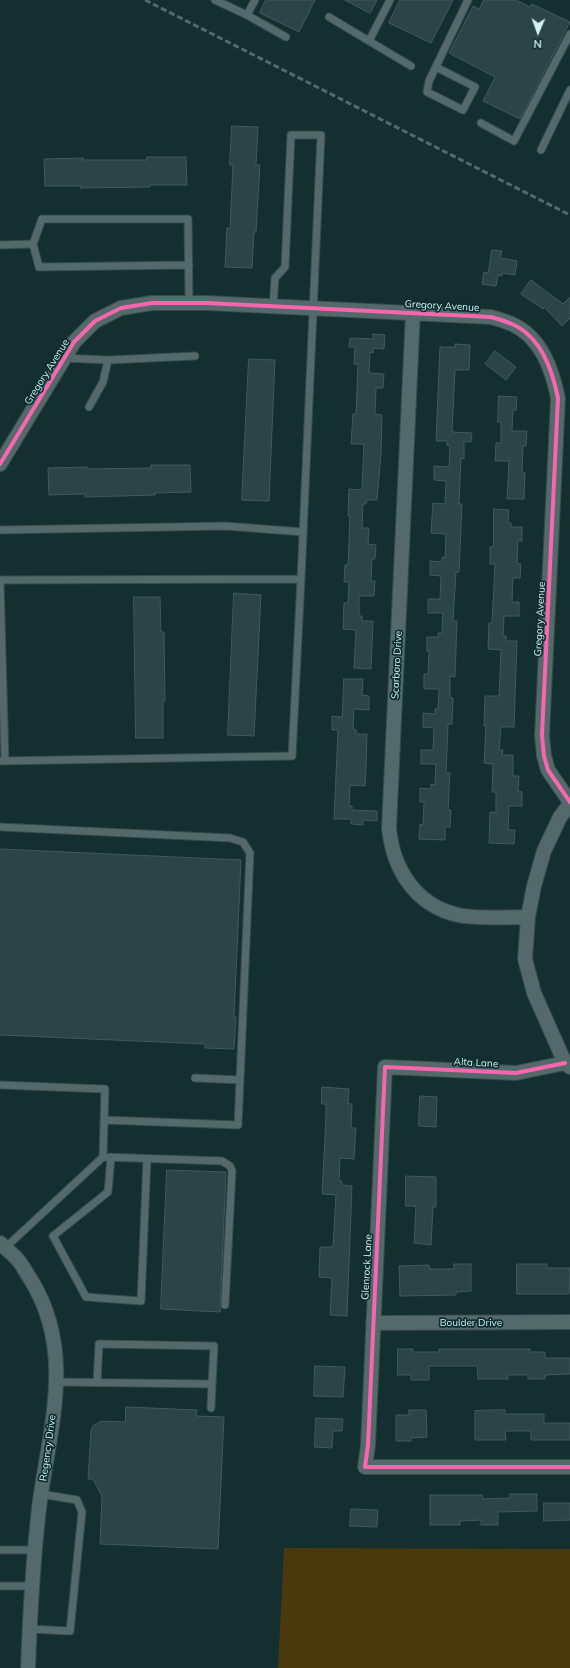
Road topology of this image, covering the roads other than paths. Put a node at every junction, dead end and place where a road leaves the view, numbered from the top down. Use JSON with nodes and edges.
{"nodes":[{"id":1,"x":215,"y":0,"type":"edge"},
{"id":2,"x":255,"y":0,"type":"edge"},
{"id":3,"x":390,"y":0,"type":"edge"},
{"id":4,"x":468,"y":0,"type":"edge"},
{"id":5,"x":247,"y":15,"type":"junction"},
{"id":6,"x":329,"y":17,"type":"dead end"},
{"id":7,"x":570,"y":34,"type":"edge"},
{"id":8,"x":286,"y":37,"type":"dead end"},
{"id":9,"x":369,"y":41,"type":"junction"},
{"id":10,"x":411,"y":66,"type":"dead end"},
{"id":11,"x":436,"y":67,"type":"junction"},
{"id":12,"x":570,"y":90,"type":"edge"},
{"id":13,"x":481,"y":123,"type":"dead end"},
{"id":14,"x":541,"y":150,"type":"dead end"},
{"id":15,"x":33,"y":244,"type":"junction"},
{"id":16,"x":0,"y":245,"type":"edge"},
{"id":17,"x":189,"y":266,"type":"junction"},
{"id":18,"x":189,"y":302,"type":"junction"},
{"id":19,"x":273,"y":306,"type":"junction"},
{"id":20,"x":314,"y":307,"type":"junction"},
{"id":21,"x":413,"y":312,"type":"junction"},
{"id":22,"x":195,"y":356,"type":"dead end"},
{"id":23,"x":64,"y":358,"type":"junction"},
{"id":24,"x":108,"y":360,"type":"junction"},
{"id":25,"x":89,"y":407,"type":"dead end"},
{"id":26,"x":5,"y":444,"type":"edge"},
{"id":27,"x":0,"y":464,"type":"edge"},
{"id":28,"x":0,"y":530,"type":"edge"},
{"id":29,"x":303,"y":532,"type":"junction"},
{"id":30,"x":301,"y":579,"type":"junction"},
{"id":31,"x":0,"y":580,"type":"edge"},
{"id":32,"x":3,"y":761,"type":"edge"},
{"id":33,"x":570,"y":803,"type":"edge"},
{"id":34,"x":0,"y":827,"type":"edge"},
{"id":35,"x":528,"y":917,"type":"junction"},
{"id":36,"x":568,"y":1065,"type":"edge"},
{"id":37,"x":385,"y":1067,"type":"joint"},
{"id":38,"x":195,"y":1078,"type":"dead end"},
{"id":39,"x":240,"y":1080,"type":"junction"},
{"id":40,"x":0,"y":1085,"type":"edge"},
{"id":41,"x":104,"y":1120,"type":"junction"},
{"id":42,"x":103,"y":1157,"type":"junction"},
{"id":43,"x":111,"y":1157,"type":"junction"},
{"id":44,"x":147,"y":1159,"type":"junction"},
{"id":45,"x":2,"y":1246,"type":"edge"},
{"id":46,"x":225,"y":1305,"type":"dead end"},
{"id":47,"x":570,"y":1322,"type":"edge"},
{"id":48,"x":373,"y":1323,"type":"junction"},
{"id":49,"x":56,"y":1382,"type":"junction"},
{"id":50,"x":97,"y":1382,"type":"junction"},
{"id":51,"x":212,"y":1384,"type":"junction"},
{"id":52,"x":211,"y":1408,"type":"dead end"},
{"id":53,"x":570,"y":1467,"type":"edge"},
{"id":54,"x":41,"y":1494,"type":"junction"},
{"id":55,"x":0,"y":1550,"type":"edge"},
{"id":56,"x":35,"y":1550,"type":"junction"},
{"id":57,"x":0,"y":1586,"type":"edge"},
{"id":58,"x":32,"y":1586,"type":"junction"},
{"id":59,"x":29,"y":1629,"type":"junction"},
{"id":60,"x":28,"y":1668,"type":"edge"}],
"edges":[{"from":1,"to":5,"type":"lane"},
{"from":2,"to":5,"type":"lane"},
{"from":3,"to":9,"type":"lane"},
{"from":4,"to":11,"type":"lane"},
{"from":5,"to":8,"type":"lane"},
{"from":6,"to":9,"type":"lane"},
{"from":7,"to":13,"type":"lane"},
{"from":9,"to":10,"type":"lane"},
{"from":11,"to":11,"type":"lane"},
{"from":12,"to":14,"type":"lane"},
{"from":15,"to":16,"type":"lane"},
{"from":15,"to":17,"type":"lane"},
{"from":15,"to":17,"type":"lane"},
{"from":17,"to":18,"type":"lane"},
{"from":18,"to":19,"type":"street","name":"Gregory Avenue"},
{"from":18,"to":23,"type":"street","name":"Gregory Avenue"},
{"from":19,"to":20,"type":"street","name":"Gregory Avenue"},
{"from":19,"to":20,"type":"lane"},
{"from":20,"to":21,"type":"street","name":"Gregory Avenue"},
{"from":20,"to":29,"type":"lane"},
{"from":21,"to":33,"type":"street","name":"Gregory Avenue"},
{"from":21,"to":35,"type":"street","name":"Scarboro Drive"},
{"from":22,"to":24,"type":"lane"},
{"from":23,"to":24,"type":"lane"},
{"from":23,"to":26,"type":"street","name":"Gregory Avenue"},
{"from":24,"to":25,"type":"lane"},
{"from":26,"to":27,"type":"street","name":"Gregory Avenue"},
{"from":28,"to":29,"type":"lane"},
{"from":29,"to":30,"type":"lane"},
{"from":30,"to":31,"type":"lane"},
{"from":30,"to":32,"type":"lane"},
{"from":31,"to":32,"type":"lane"},
{"from":33,"to":35,"type":"street"},
{"from":34,"to":39,"type":"lane"},
{"from":35,"to":36,"type":"street"},
{"from":36,"to":37,"type":"street","name":"Alta Lane"},
{"from":37,"to":48,"type":"street","name":"Glenrock Lane"},
{"from":38,"to":39,"type":"lane"},
{"from":39,"to":41,"type":"lane"},
{"from":40,"to":41,"type":"lane"},
{"from":41,"to":42,"type":"lane"},
{"from":42,"to":43,"type":"lane"},
{"from":42,"to":45,"type":"lane"},
{"from":43,"to":44,"type":"lane"},
{"from":43,"to":44,"type":"lane"},
{"from":44,"to":46,"type":"lane"},
{"from":45,"to":49,"type":"street","name":"Regency Drive"},
{"from":47,"to":48,"type":"street","name":"Boulder Drive"},
{"from":48,"to":53,"type":"street","name":"Glenrock Lane"},
{"from":49,"to":50,"type":"lane"},
{"from":49,"to":54,"type":"street","name":"Regency Drive"},
{"from":50,"to":51,"type":"lane"},
{"from":50,"to":51,"type":"lane"},
{"from":51,"to":52,"type":"lane"},
{"from":54,"to":56,"type":"street","name":"Regency Drive"},
{"from":54,"to":59,"type":"lane"},
{"from":55,"to":56,"type":"lane"},
{"from":56,"to":58,"type":"street","name":"Regency Drive"},
{"from":57,"to":58,"type":"lane"},
{"from":58,"to":59,"type":"street","name":"Regency Drive"},
{"from":59,"to":60,"type":"street","name":"Regency Drive"}]}
